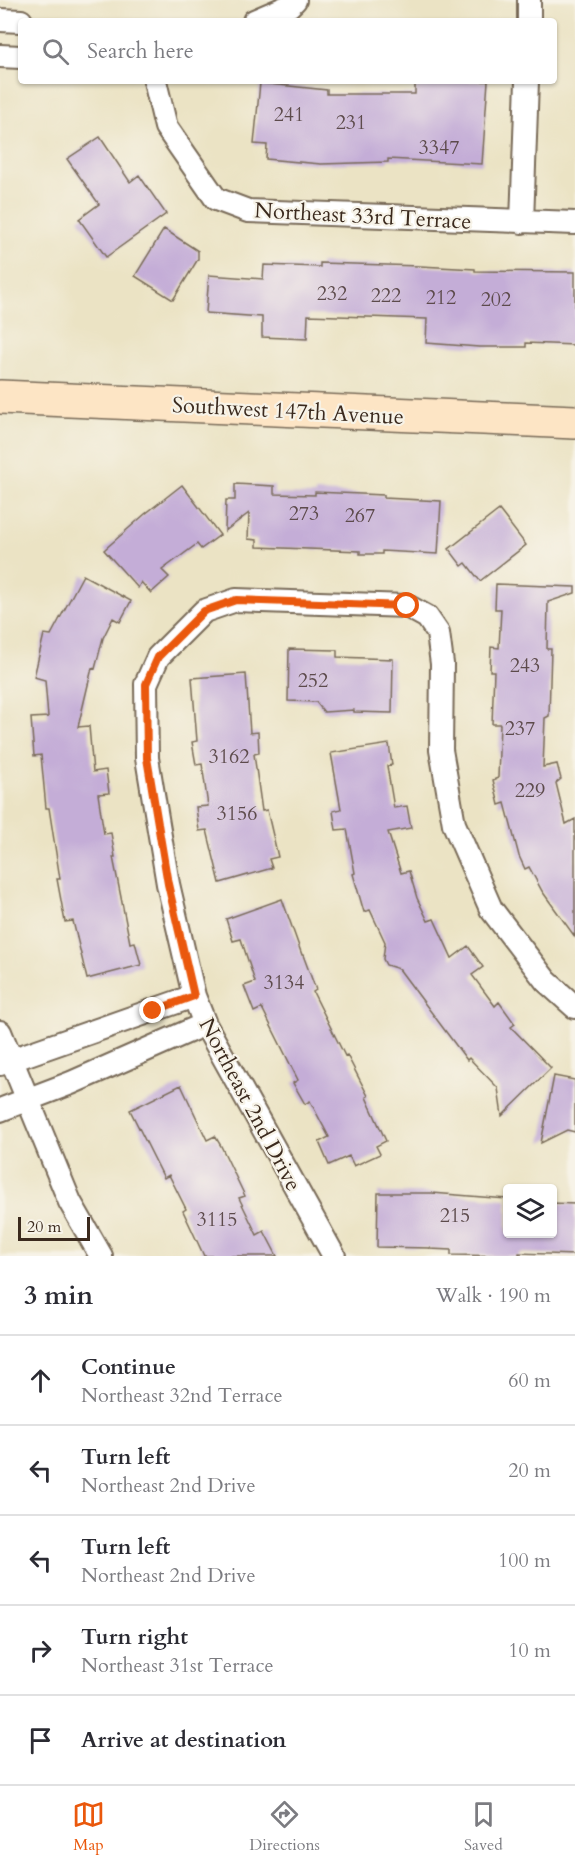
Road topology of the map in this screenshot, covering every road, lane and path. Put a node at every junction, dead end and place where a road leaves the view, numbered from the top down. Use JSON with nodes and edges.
{"nodes":[{"id":1,"x":295,"y":0,"type":"edge"},
{"id":2,"x":529,"y":0,"type":"edge"},
{"id":3,"x":261,"y":18,"type":"edge"},
{"id":4,"x":529,"y":18,"type":"edge"},
{"id":5,"x":0,"y":20,"type":"edge"},
{"id":6,"x":18,"y":21,"type":"edge"},
{"id":7,"x":0,"y":56,"type":"edge"},
{"id":8,"x":18,"y":57,"type":"edge"},
{"id":9,"x":156,"y":84,"type":"edge"},
{"id":10,"x":527,"y":84,"type":"edge"},
{"id":11,"x":522,"y":222,"type":"junction"},
{"id":12,"x":575,"y":223,"type":"edge"},
{"id":13,"x":0,"y":397,"type":"edge"},
{"id":14,"x":575,"y":422,"type":"edge"},
{"id":15,"x":194,"y":996,"type":"junction"},
{"id":16,"x":575,"y":1008,"type":"edge"},
{"id":17,"x":131,"y":1018,"type":"junction"},
{"id":18,"x":205,"y":1024,"type":"junction"},
{"id":19,"x":0,"y":1032,"type":"edge"},
{"id":20,"x":144,"y":1052,"type":"junction"},
{"id":21,"x":6,"y":1062,"type":"edge"},
{"id":22,"x":27,"y":1099,"type":"junction"},
{"id":23,"x":0,"y":1110,"type":"edge"},
{"id":24,"x":101,"y":1256,"type":"edge"},
{"id":25,"x":334,"y":1256,"type":"edge"}],
"edges":[{"from":1,"to":3,"type":"street"},
{"from":2,"to":4,"type":"street"},
{"from":5,"to":6,"type":"street"},
{"from":7,"to":8,"type":"street"},
{"from":9,"to":11,"type":"street","name":"Northeast 33rd Terrace"},
{"from":10,"to":11,"type":"street"},
{"from":11,"to":12,"type":"street","name":"Northeast 33rd Terrace"},
{"from":13,"to":14,"type":"street","name":"Southwest 147th Avenue"},
{"from":15,"to":16,"type":"street","name":"Northeast 2nd Drive"},
{"from":15,"to":17,"type":"street"},
{"from":15,"to":18,"type":"street","name":"Northeast 2nd Drive"},
{"from":17,"to":20,"type":"street"},
{"from":17,"to":21,"type":"street"},
{"from":18,"to":20,"type":"street"},
{"from":18,"to":25,"type":"street","name":"Northeast 2nd Drive"},
{"from":19,"to":21,"type":"street"},
{"from":20,"to":22,"type":"street"},
{"from":21,"to":22,"type":"street"},
{"from":22,"to":23,"type":"street"},
{"from":22,"to":24,"type":"street"}]}
